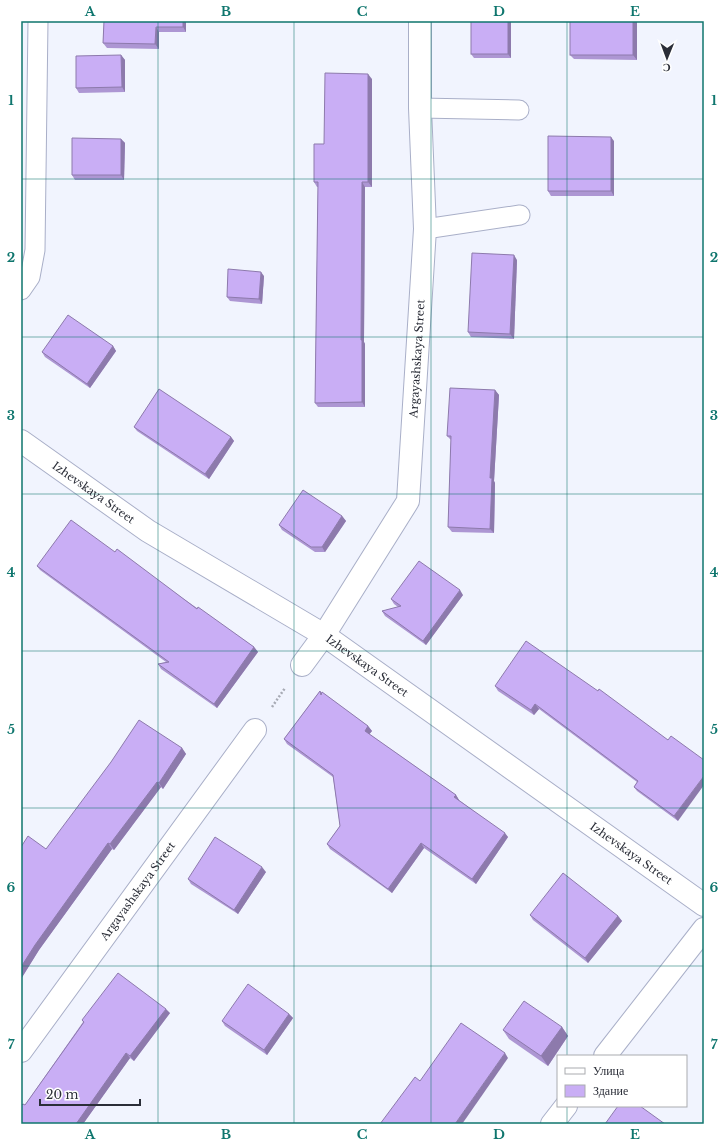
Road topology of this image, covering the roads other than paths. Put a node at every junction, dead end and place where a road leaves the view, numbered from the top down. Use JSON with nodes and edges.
{"nodes":[{"id":1,"x":38,"y":21,"type":"edge"},
{"id":2,"x":420,"y":21,"type":"edge"},
{"id":3,"x":420,"y":108,"type":"junction"},
{"id":4,"x":519,"y":110,"type":"dead end"},
{"id":5,"x":520,"y":215,"type":"dead end"},
{"id":6,"x":425,"y":229,"type":"junction"},
{"id":7,"x":21,"y":290,"type":"edge"},
{"id":8,"x":21,"y":441,"type":"edge"},
{"id":9,"x":324,"y":635,"type":"junction"},
{"id":10,"x":302,"y":665,"type":"road end"},
{"id":11,"x":255,"y":730,"type":"road end"},
{"id":12,"x":704,"y":905,"type":"edge"},
{"id":13,"x":704,"y":929,"type":"edge"},
{"id":14,"x":21,"y":1051,"type":"edge"},
{"id":15,"x":606,"y":1055,"type":"edge"},
{"id":16,"x":565,"y":1107,"type":"edge"},
{"id":17,"x":552,"y":1124,"type":"edge"}],
"edges":[{"from":1,"to":7,"type":"lane"},
{"from":2,"to":3,"type":"street","name":"Argayashskaya Street"},
{"from":3,"to":4,"type":"lane"},
{"from":3,"to":6,"type":"street","name":"Argayashskaya Street"},
{"from":5,"to":6,"type":"lane"},
{"from":6,"to":9,"type":"street","name":"Argayashskaya Street"},
{"from":8,"to":9,"type":"street","name":"Izhevskaya Street"},
{"from":9,"to":10,"type":"street","name":"Argayashskaya Street"},
{"from":9,"to":12,"type":"street","name":"Izhevskaya Street"},
{"from":11,"to":14,"type":"street","name":"Argayashskaya Street"},
{"from":13,"to":15,"type":"street"},
{"from":16,"to":17,"type":"street"}]}
